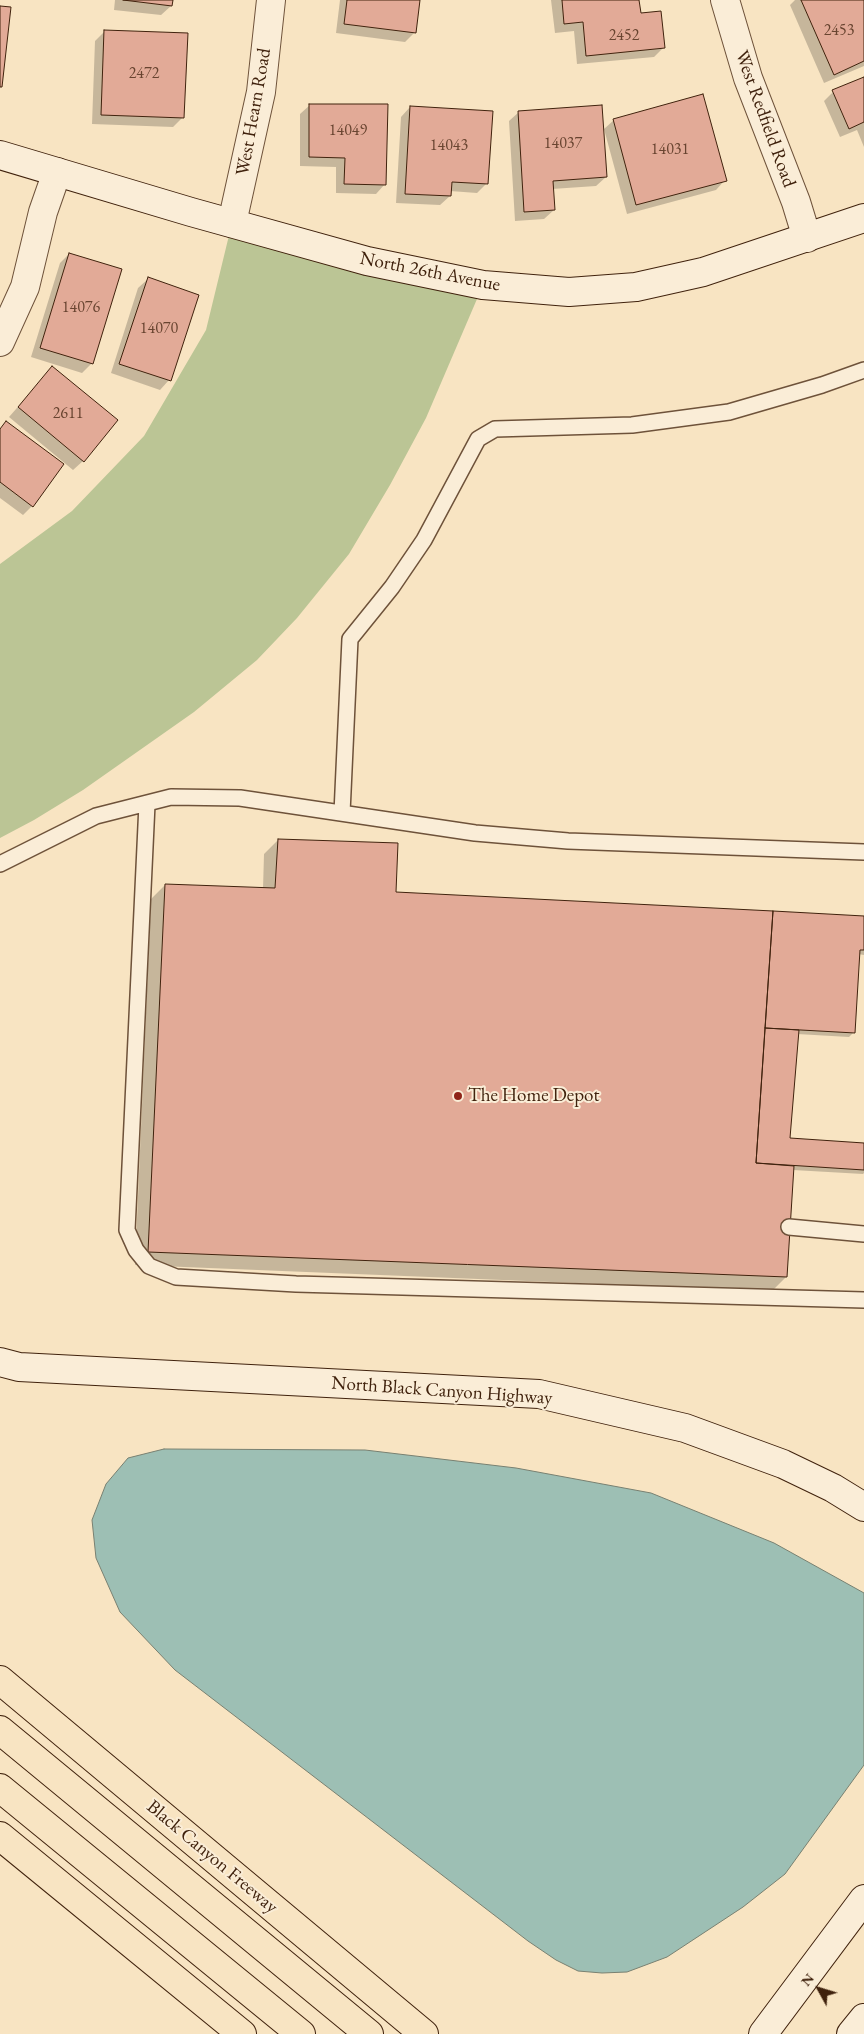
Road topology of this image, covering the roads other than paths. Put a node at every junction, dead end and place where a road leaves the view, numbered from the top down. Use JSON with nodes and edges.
{"nodes":[{"id":1,"x":271,"y":0,"type":"edge"},
{"id":2,"x":725,"y":0,"type":"edge"},
{"id":3,"x":0,"y":155,"type":"edge"},
{"id":4,"x":57,"y":172,"type":"junction"},
{"id":5,"x":864,"y":218,"type":"edge"},
{"id":6,"x":232,"y":223,"type":"junction"},
{"id":7,"x":807,"y":238,"type":"junction"},
{"id":8,"x":0,"y":342,"type":"edge"},
{"id":9,"x":864,"y":370,"type":"edge"},
{"id":10,"x":147,"y":804,"type":"junction"},
{"id":11,"x":342,"y":813,"type":"junction"},
{"id":12,"x":864,"y":852,"type":"edge"},
{"id":13,"x":0,"y":864,"type":"edge"},
{"id":14,"x":789,"y":1227,"type":"dead end"},
{"id":15,"x":864,"y":1234,"type":"edge"},
{"id":16,"x":864,"y":1300,"type":"edge"},
{"id":17,"x":0,"y":1362,"type":"edge"},
{"id":18,"x":864,"y":1507,"type":"edge"},
{"id":19,"x":0,"y":1680,"type":"edge"},
{"id":20,"x":0,"y":1730,"type":"edge"},
{"id":21,"x":0,"y":1788,"type":"edge"},
{"id":22,"x":0,"y":1836,"type":"edge"},
{"id":23,"x":864,"y":1900,"type":"edge"},
{"id":24,"x":864,"y":2018,"type":"edge"},
{"id":25,"x":242,"y":2034,"type":"edge"},
{"id":26,"x":301,"y":2034,"type":"edge"},
{"id":27,"x":369,"y":2034,"type":"edge"},
{"id":28,"x":424,"y":2034,"type":"edge"},
{"id":29,"x":764,"y":2034,"type":"edge"},
{"id":30,"x":851,"y":2034,"type":"edge"}],
"edges":[{"from":1,"to":6,"type":"street","name":"West Hearn Road"},
{"from":2,"to":7,"type":"street","name":"West Redfield Road"},
{"from":3,"to":4,"type":"street","name":"North 26th Avenue"},
{"from":4,"to":6,"type":"street","name":"North 26th Avenue"},
{"from":4,"to":8,"type":"street"},
{"from":5,"to":7,"type":"street","name":"North 26th Avenue"},
{"from":6,"to":7,"type":"street","name":"North 26th Avenue"},
{"from":9,"to":11,"type":"lane"},
{"from":10,"to":11,"type":"lane"},
{"from":10,"to":13,"type":"lane"},
{"from":10,"to":16,"type":"lane"},
{"from":11,"to":12,"type":"lane"},
{"from":14,"to":15,"type":"lane"},
{"from":17,"to":18,"type":"street","name":"North Black Canyon Highway"},
{"from":19,"to":28,"type":"highway","name":"Black Canyon Freeway"},
{"from":20,"to":27,"type":"highway"},
{"from":21,"to":26,"type":"highway"},
{"from":22,"to":25,"type":"highway"},
{"from":23,"to":29,"type":"street"},
{"from":24,"to":30,"type":"street"}]}
